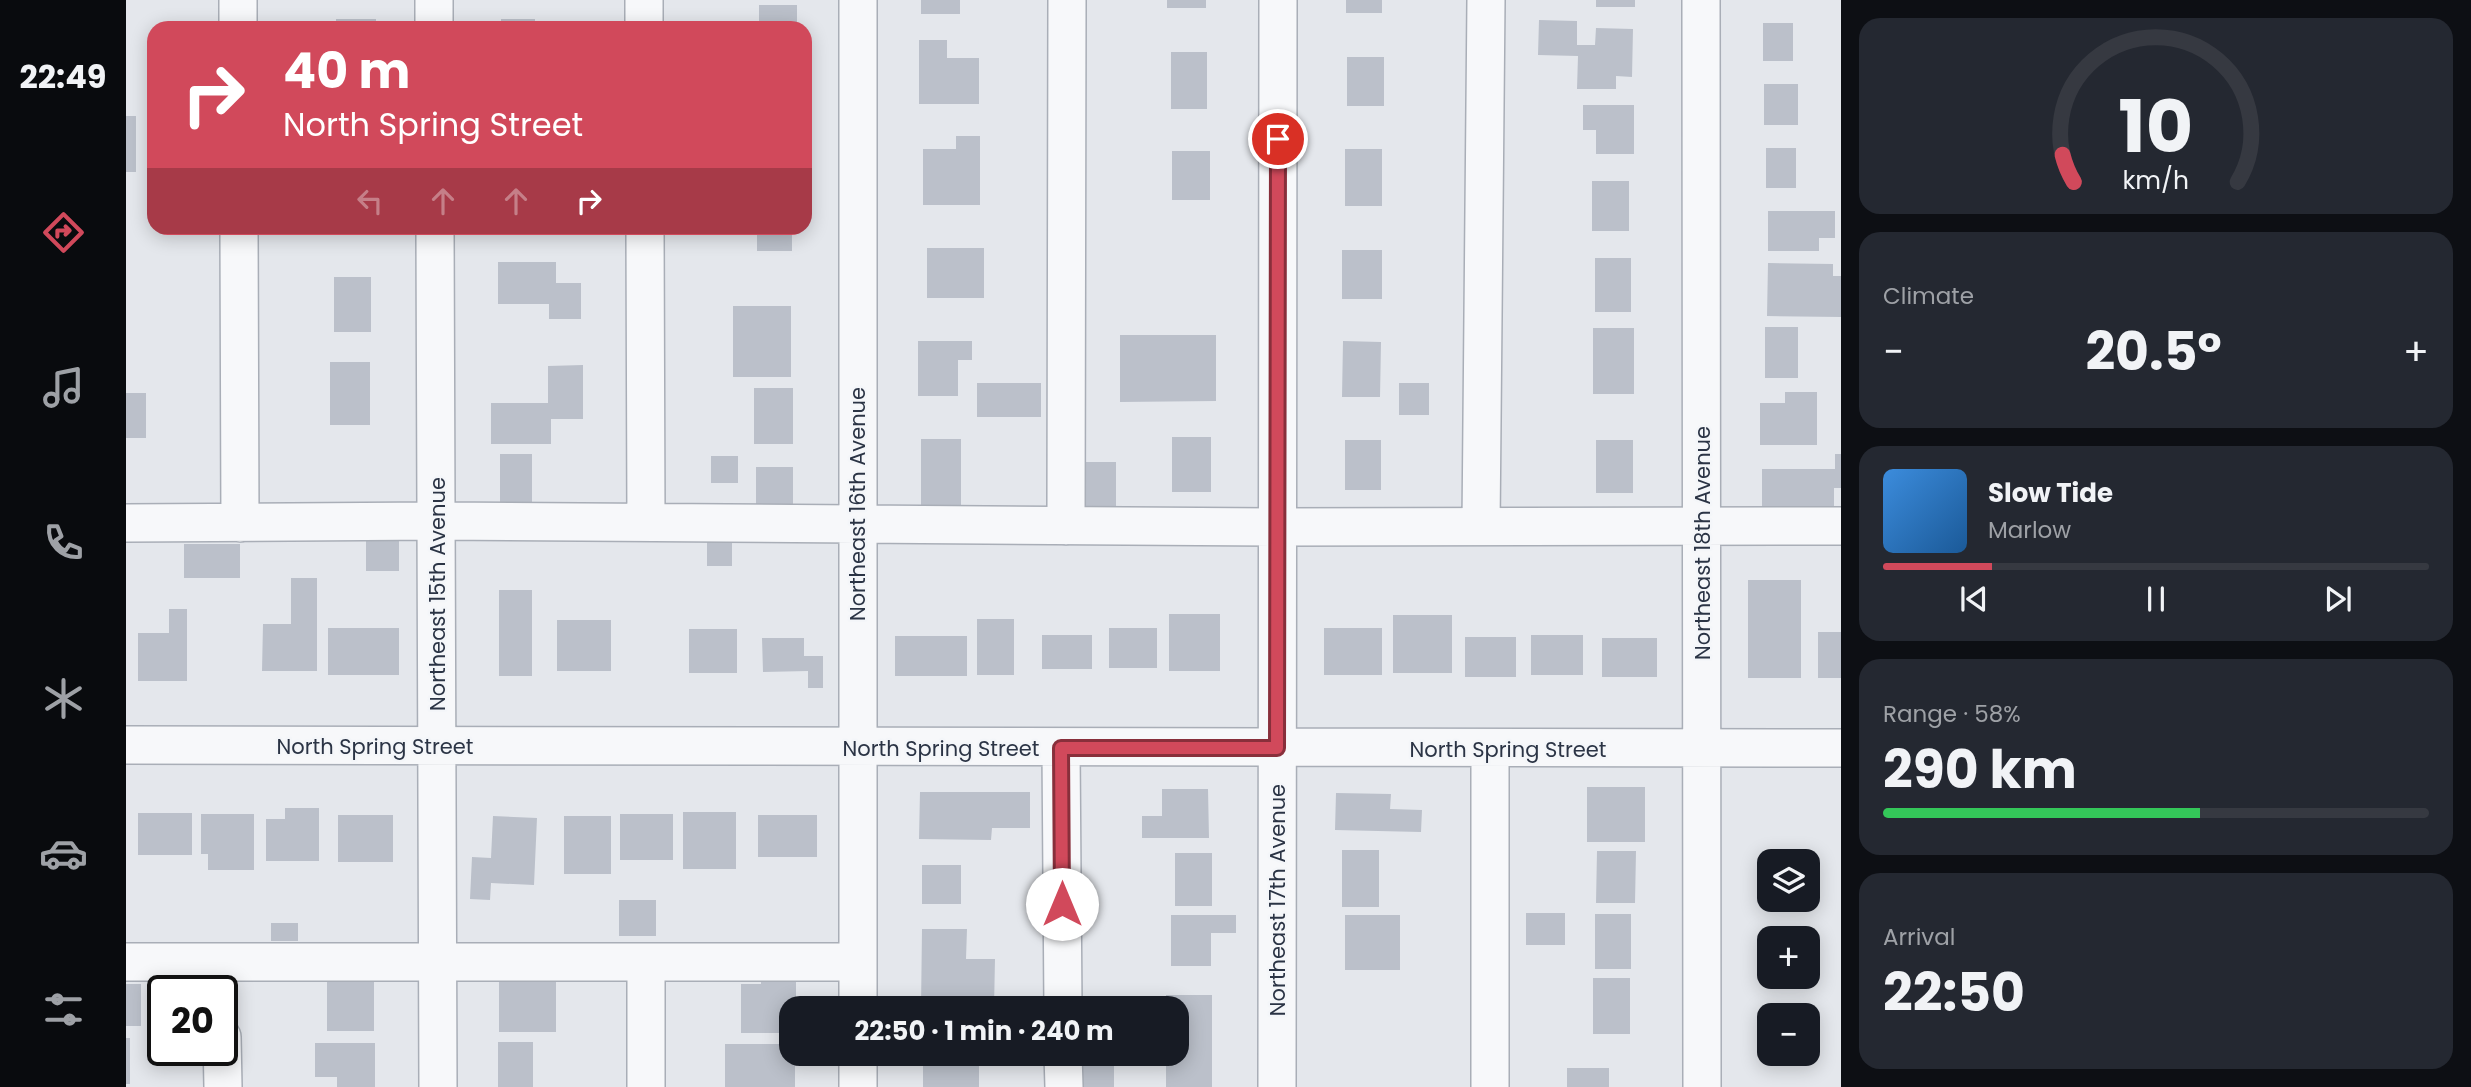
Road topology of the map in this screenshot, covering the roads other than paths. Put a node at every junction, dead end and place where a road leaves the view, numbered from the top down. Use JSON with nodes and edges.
{"nodes":[{"id":1,"x":238,"y":0,"type":"edge"},
{"id":2,"x":434,"y":0,"type":"edge"},
{"id":3,"x":644,"y":0,"type":"edge"},
{"id":4,"x":858,"y":0,"type":"edge"},
{"id":5,"x":1067,"y":0,"type":"edge"},
{"id":6,"x":1278,"y":0,"type":"edge"},
{"id":7,"x":1486,"y":0,"type":"edge"},
{"id":8,"x":1701,"y":0,"type":"edge"},
{"id":9,"x":238,"y":21,"type":"edge"},
{"id":10,"x":434,"y":21,"type":"edge"},
{"id":11,"x":645,"y":21,"type":"edge"},
{"id":12,"x":239,"y":235,"type":"edge"},
{"id":13,"x":435,"y":235,"type":"edge"},
{"id":14,"x":645,"y":235,"type":"edge"},
{"id":15,"x":437,"y":521,"type":"junction"},
{"id":16,"x":126,"y":523,"type":"edge"},
{"id":17,"x":240,"y":523,"type":"junction"},
{"id":18,"x":646,"y":523,"type":"junction"},
{"id":19,"x":857,"y":523,"type":"junction"},
{"id":20,"x":1066,"y":526,"type":"junction"},
{"id":21,"x":1481,"y":526,"type":"junction"},
{"id":22,"x":1702,"y":526,"type":"junction"},
{"id":23,"x":1841,"y":526,"type":"edge"},
{"id":24,"x":1277,"y":527,"type":"junction"},
{"id":25,"x":126,"y":745,"type":"edge"},
{"id":26,"x":438,"y":747,"type":"junction"},
{"id":27,"x":857,"y":747,"type":"junction"},
{"id":28,"x":1061,"y":748,"type":"junction"},
{"id":29,"x":1277,"y":748,"type":"junction"},
{"id":30,"x":1490,"y":748,"type":"junction"},
{"id":31,"x":1702,"y":748,"type":"junction"},
{"id":32,"x":1841,"y":748,"type":"edge"},
{"id":33,"x":126,"y":962,"type":"edge"},
{"id":34,"x":858,"y":962,"type":"junction"},
{"id":35,"x":438,"y":964,"type":"junction"},
{"id":36,"x":646,"y":964,"type":"junction"},
{"id":37,"x":214,"y":975,"type":"edge"},
{"id":38,"x":238,"y":975,"type":"edge"},
{"id":39,"x":858,"y":996,"type":"edge"},
{"id":40,"x":1063,"y":996,"type":"edge"},
{"id":41,"x":223,"y":1066,"type":"edge"},
{"id":42,"x":858,"y":1066,"type":"edge"},
{"id":43,"x":1063,"y":1066,"type":"edge"},
{"id":44,"x":223,"y":1087,"type":"edge"},
{"id":45,"x":438,"y":1087,"type":"edge"},
{"id":46,"x":646,"y":1087,"type":"edge"},
{"id":47,"x":858,"y":1087,"type":"edge"},
{"id":48,"x":1064,"y":1087,"type":"edge"},
{"id":49,"x":1277,"y":1087,"type":"edge"},
{"id":50,"x":1490,"y":1087,"type":"edge"},
{"id":51,"x":1702,"y":1087,"type":"edge"}],
"edges":[{"from":1,"to":9,"type":"street"},
{"from":2,"to":10,"type":"street"},
{"from":3,"to":11,"type":"street"},
{"from":4,"to":19,"type":"street","name":"Northeast 16th Avenue"},
{"from":5,"to":20,"type":"street"},
{"from":6,"to":24,"type":"street","name":"Northeast 17th Avenue"},
{"from":7,"to":21,"type":"street"},
{"from":8,"to":22,"type":"street","name":"Northeast 18th Avenue"},
{"from":12,"to":17,"type":"street"},
{"from":13,"to":15,"type":"street","name":"Northeast 15th Avenue"},
{"from":14,"to":18,"type":"street"},
{"from":15,"to":17,"type":"street"},
{"from":15,"to":18,"type":"street"},
{"from":15,"to":26,"type":"street","name":"Northeast 15th Avenue"},
{"from":16,"to":17,"type":"street"},
{"from":18,"to":19,"type":"street"},
{"from":19,"to":20,"type":"street"},
{"from":19,"to":27,"type":"street","name":"Northeast 16th Avenue"},
{"from":20,"to":24,"type":"street"},
{"from":21,"to":22,"type":"street"},
{"from":21,"to":24,"type":"street"},
{"from":22,"to":23,"type":"street"},
{"from":22,"to":31,"type":"street","name":"Northeast 18th Avenue"},
{"from":24,"to":29,"type":"street","name":"Northeast 17th Avenue"},
{"from":25,"to":26,"type":"street","name":"North Spring Street"},
{"from":26,"to":27,"type":"street","name":"North Spring Street"},
{"from":26,"to":35,"type":"street","name":"Northeast 15th Avenue"},
{"from":27,"to":28,"type":"street","name":"North Spring Street"},
{"from":27,"to":34,"type":"street","name":"Northeast 16th Avenue"},
{"from":28,"to":29,"type":"street","name":"North Spring Street"},
{"from":28,"to":40,"type":"street"},
{"from":29,"to":30,"type":"street","name":"North Spring Street"},
{"from":29,"to":49,"type":"street","name":"Northeast 17th Avenue"},
{"from":30,"to":31,"type":"street","name":"North Spring Street"},
{"from":30,"to":50,"type":"street"},
{"from":31,"to":32,"type":"street","name":"North Spring Street"},
{"from":31,"to":51,"type":"street","name":"Northeast 18th Avenue"},
{"from":33,"to":37,"type":"street"},
{"from":34,"to":36,"type":"street"},
{"from":34,"to":39,"type":"street","name":"Northeast 16th Avenue"},
{"from":35,"to":36,"type":"street"},
{"from":35,"to":38,"type":"street"},
{"from":35,"to":45,"type":"street","name":"Northeast 15th Avenue"},
{"from":36,"to":46,"type":"street"},
{"from":41,"to":44,"type":"street"},
{"from":42,"to":47,"type":"street"},
{"from":43,"to":48,"type":"street"}]}
